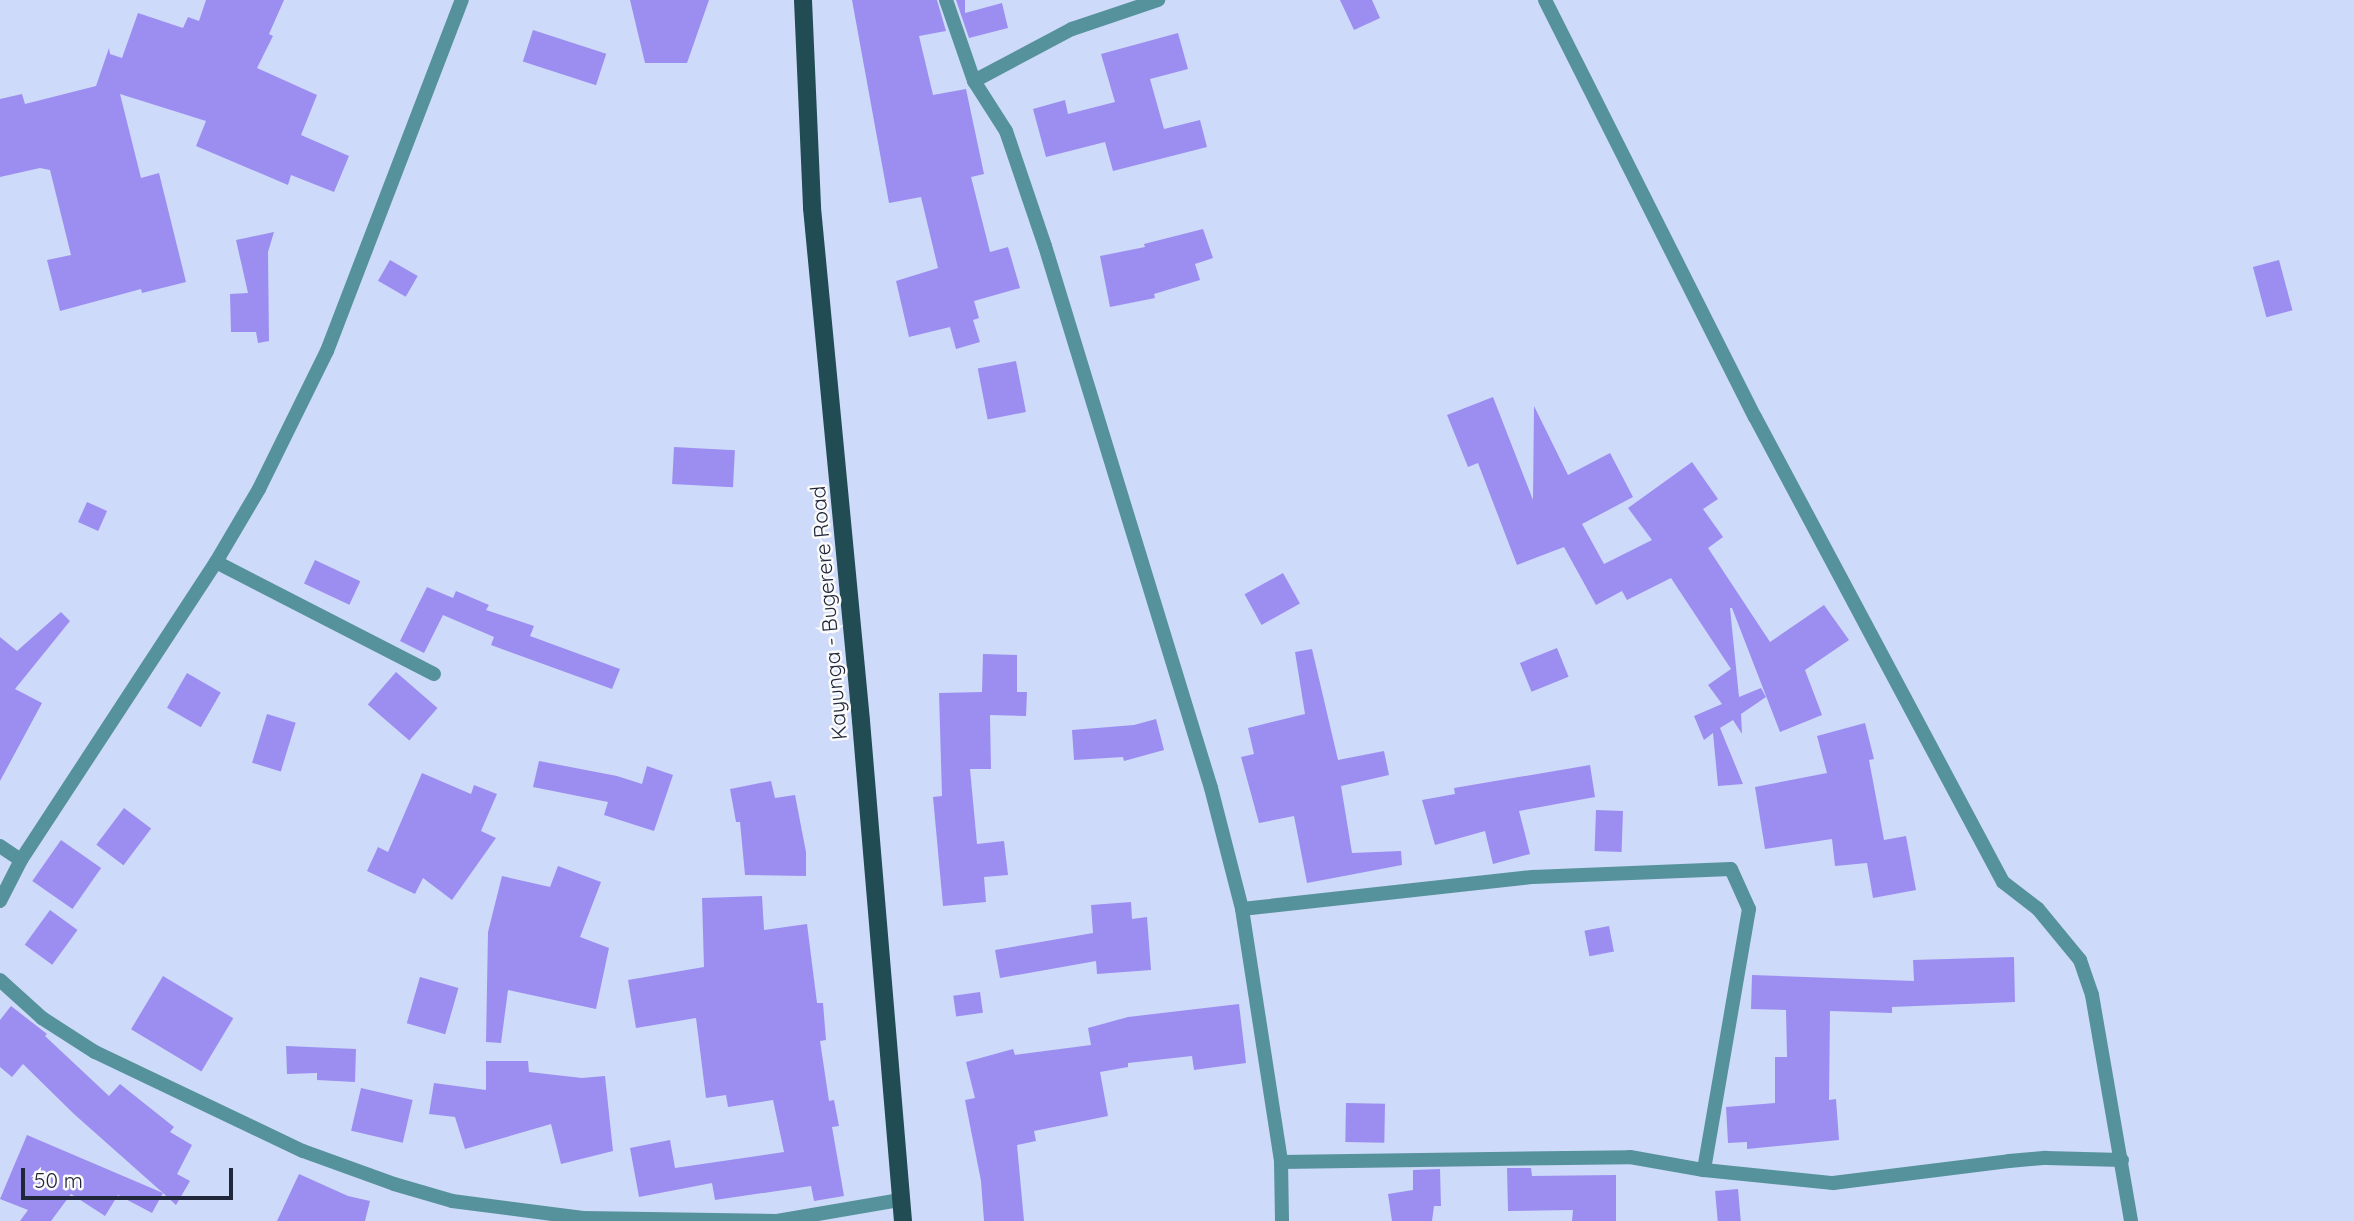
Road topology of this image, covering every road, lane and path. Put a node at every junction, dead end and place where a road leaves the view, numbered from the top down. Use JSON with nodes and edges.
{"nodes":[{"id":1,"x":462,"y":0,"type":"edge"},
{"id":2,"x":803,"y":0,"type":"edge"},
{"id":3,"x":946,"y":0,"type":"edge"},
{"id":4,"x":1158,"y":0,"type":"edge"},
{"id":5,"x":1545,"y":0,"type":"edge"},
{"id":6,"x":974,"y":81,"type":"junction"},
{"id":7,"x":216,"y":562,"type":"junction"},
{"id":8,"x":434,"y":674,"type":"dead end"},
{"id":9,"x":0,"y":846,"type":"edge"},
{"id":10,"x":21,"y":860,"type":"junction"},
{"id":11,"x":0,"y":901,"type":"edge"},
{"id":12,"x":1242,"y":909,"type":"junction"},
{"id":13,"x":0,"y":980,"type":"edge"},
{"id":14,"x":2122,"y":1160,"type":"junction"},
{"id":15,"x":1281,"y":1162,"type":"junction"},
{"id":16,"x":1704,"y":1170,"type":"junction"},
{"id":17,"x":900,"y":1200,"type":"junction"},
{"id":18,"x":903,"y":1221,"type":"edge"},
{"id":19,"x":1282,"y":1221,"type":"edge"},
{"id":20,"x":2132,"y":1221,"type":"edge"}],
"edges":[{"from":1,"to":7,"type":"street"},
{"from":2,"to":17,"type":"main road","name":"Kayunga - Bugerere Road"},
{"from":3,"to":6,"type":"street"},
{"from":4,"to":6,"type":"street"},
{"from":5,"to":14,"type":"street"},
{"from":6,"to":12,"type":"street"},
{"from":7,"to":8,"type":"street"},
{"from":7,"to":10,"type":"street"},
{"from":9,"to":10,"type":"street"},
{"from":10,"to":11,"type":"street"},
{"from":12,"to":15,"type":"street"},
{"from":12,"to":16,"type":"street"},
{"from":13,"to":17,"type":"street"},
{"from":14,"to":16,"type":"street"},
{"from":14,"to":20,"type":"street"},
{"from":15,"to":16,"type":"street"},
{"from":15,"to":19,"type":"street"},
{"from":17,"to":18,"type":"main road","name":"Kayunga - Bugerere Road"}]}
